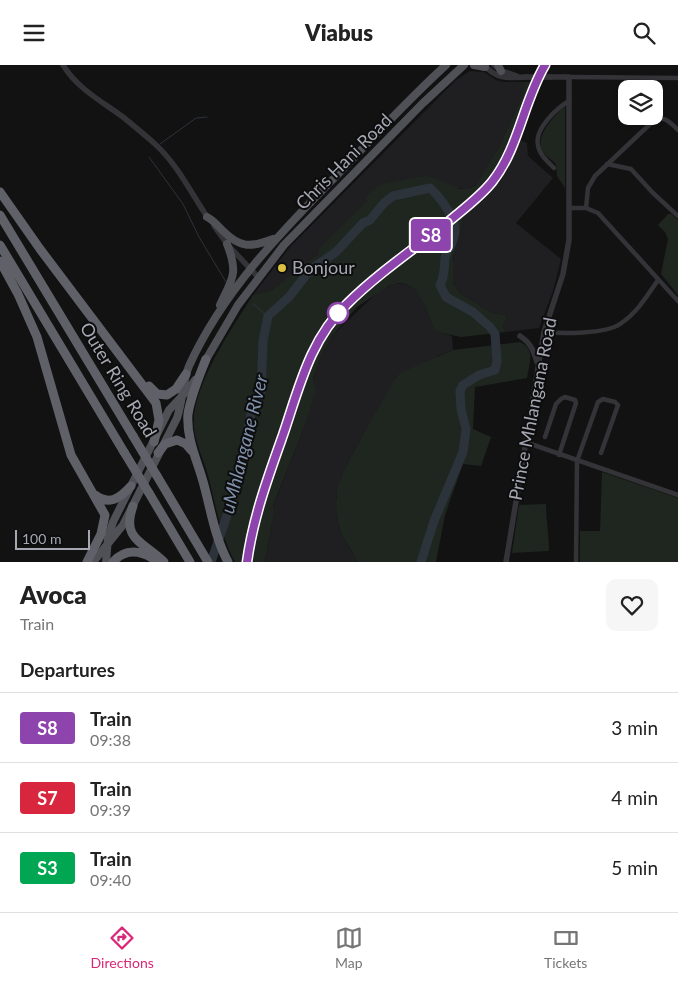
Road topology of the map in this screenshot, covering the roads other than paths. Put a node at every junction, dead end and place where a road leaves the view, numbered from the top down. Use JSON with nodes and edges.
{"nodes":[{"id":1,"x":63,"y":65,"type":"edge"},
{"id":2,"x":463,"y":65,"type":"edge"},
{"id":3,"x":474,"y":65,"type":"edge"},
{"id":4,"x":488,"y":66,"type":"edge"},
{"id":5,"x":443,"y":67,"type":"edge"},
{"id":6,"x":500,"y":68,"type":"edge"},
{"id":7,"x":523,"y":77,"type":"junction"},
{"id":8,"x":569,"y":77,"type":"junction"},
{"id":9,"x":678,"y":78,"type":"edge"},
{"id":10,"x":569,"y":101,"type":"junction"},
{"id":11,"x":678,"y":130,"type":"edge"},
{"id":12,"x":607,"y":165,"type":"junction"},
{"id":13,"x":554,"y":168,"type":"dead end"},
{"id":14,"x":0,"y":192,"type":"edge"},
{"id":15,"x":570,"y":207,"type":"junction"},
{"id":16,"x":586,"y":208,"type":"junction"},
{"id":17,"x":0,"y":215,"type":"edge"},
{"id":18,"x":678,"y":216,"type":"edge"},
{"id":19,"x":207,"y":217,"type":"junction"},
{"id":20,"x":275,"y":238,"type":"junction"},
{"id":21,"x":227,"y":244,"type":"junction"},
{"id":22,"x":0,"y":245,"type":"edge"},
{"id":23,"x":0,"y":261,"type":"edge"},
{"id":24,"x":251,"y":269,"type":"junction"},
{"id":25,"x":258,"y":277,"type":"junction"},
{"id":26,"x":658,"y":280,"type":"junction"},
{"id":27,"x":678,"y":301,"type":"edge"},
{"id":28,"x":214,"y":321,"type":"junction"},
{"id":29,"x":544,"y":333,"type":"junction"},
{"id":30,"x":520,"y":336,"type":"dead end"},
{"id":31,"x":112,"y":345,"type":"junction"},
{"id":32,"x":206,"y":359,"type":"junction"},
{"id":33,"x":538,"y":364,"type":"junction"},
{"id":34,"x":186,"y":374,"type":"junction"},
{"id":35,"x":181,"y":398,"type":"junction"},
{"id":36,"x":545,"y":437,"type":"dead end"},
{"id":37,"x":154,"y":441,"type":"junction"},
{"id":38,"x":526,"y":443,"type":"junction"},
{"id":39,"x":158,"y":453,"type":"junction"},
{"id":40,"x":601,"y":453,"type":"dead end"},
{"id":41,"x":195,"y":455,"type":"junction"},
{"id":42,"x":559,"y":455,"type":"junction"},
{"id":43,"x":577,"y":461,"type":"junction"},
{"id":44,"x":131,"y":486,"type":"junction"},
{"id":45,"x":90,"y":489,"type":"junction"},
{"id":46,"x":678,"y":495,"type":"edge"},
{"id":47,"x":133,"y":506,"type":"junction"},
{"id":48,"x":108,"y":544,"type":"junction"},
{"id":49,"x":87,"y":562,"type":"edge"},
{"id":50,"x":93,"y":562,"type":"edge"},
{"id":51,"x":106,"y":562,"type":"edge"},
{"id":52,"x":112,"y":562,"type":"edge"},
{"id":53,"x":157,"y":562,"type":"edge"},
{"id":54,"x":164,"y":562,"type":"edge"},
{"id":55,"x":190,"y":562,"type":"edge"},
{"id":56,"x":208,"y":562,"type":"edge"},
{"id":57,"x":228,"y":562,"type":"edge"},
{"id":58,"x":506,"y":562,"type":"edge"},
{"id":59,"x":576,"y":562,"type":"edge"}],
"edges":[{"from":1,"to":19,"type":"street"},
{"from":2,"to":3,"type":"main road"},
{"from":2,"to":25,"type":"main road","name":"Chris Hani Road"},
{"from":3,"to":4,"type":"main road"},
{"from":4,"to":6,"type":"street"},
{"from":4,"to":7,"type":"street"},
{"from":5,"to":20,"type":"main road","name":"Chris Hani Road"},
{"from":6,"to":7,"type":"street"},
{"from":7,"to":8,"type":"street","bridge":true},
{"from":8,"to":9,"type":"street"},
{"from":8,"to":10,"type":"street","name":"Prince Mhlangana Road"},
{"from":10,"to":13,"type":"street"},
{"from":10,"to":15,"type":"street","name":"Prince Mhlangana Road"},
{"from":11,"to":12,"type":"street"},
{"from":12,"to":16,"type":"street"},
{"from":12,"to":18,"type":"street"},
{"from":14,"to":31,"type":"highway"},
{"from":15,"to":16,"type":"street"},
{"from":15,"to":29,"type":"street","name":"Prince Mhlangana Road"},
{"from":16,"to":26,"type":"street"},
{"from":17,"to":56,"type":"highway","name":"Outer Ring Road","bridge":true},
{"from":19,"to":20,"type":"main road"},
{"from":19,"to":21,"type":"street"},
{"from":20,"to":24,"type":"main road","name":"Chris Hani Road"},
{"from":21,"to":24,"type":"street"},
{"from":21,"to":28,"type":"main road"},
{"from":22,"to":55,"type":"highway","name":"Outer Ring Road","bridge":true},
{"from":23,"to":45,"type":"highway"},
{"from":24,"to":25,"type":"street"},
{"from":24,"to":28,"type":"main road","name":"Chris Hani Road"},
{"from":25,"to":32,"type":"main road","name":"Chris Hani Road"},
{"from":26,"to":27,"type":"street"},
{"from":26,"to":29,"type":"street"},
{"from":28,"to":34,"type":"main road"},
{"from":29,"to":33,"type":"street","name":"Prince Mhlangana Road"},
{"from":30,"to":33,"type":"street"},
{"from":31,"to":34,"type":"highway"},
{"from":31,"to":37,"type":"highway"},
{"from":32,"to":35,"type":"main road","name":"Chris Hani Road"},
{"from":32,"to":41,"type":"highway"},
{"from":33,"to":38,"type":"street","name":"Prince Mhlangana Road"},
{"from":34,"to":35,"type":"main road"},
{"from":35,"to":37,"type":"main road","name":"Chris Hani Road"},
{"from":35,"to":39,"type":"main road"},
{"from":36,"to":42,"type":"street"},
{"from":37,"to":44,"type":"main road","name":"Chris Hani Road"},
{"from":38,"to":42,"type":"street"},
{"from":38,"to":58,"type":"street","name":"Prince Mhlangana Road"},
{"from":39,"to":41,"type":"highway"},
{"from":39,"to":47,"type":"main road"},
{"from":40,"to":43,"type":"street"},
{"from":41,"to":57,"type":"highway"},
{"from":42,"to":43,"type":"street"},
{"from":43,"to":46,"type":"street"},
{"from":43,"to":59,"type":"street"},
{"from":44,"to":45,"type":"highway"},
{"from":44,"to":48,"type":"main road","name":"Chris Hani Road"},
{"from":45,"to":49,"type":"highway"},
{"from":47,"to":48,"type":"main road"},
{"from":47,"to":54,"type":"highway"},
{"from":48,"to":50,"type":"main road"},
{"from":48,"to":51,"type":"main road"},
{"from":52,"to":53,"type":"highway"}]}
